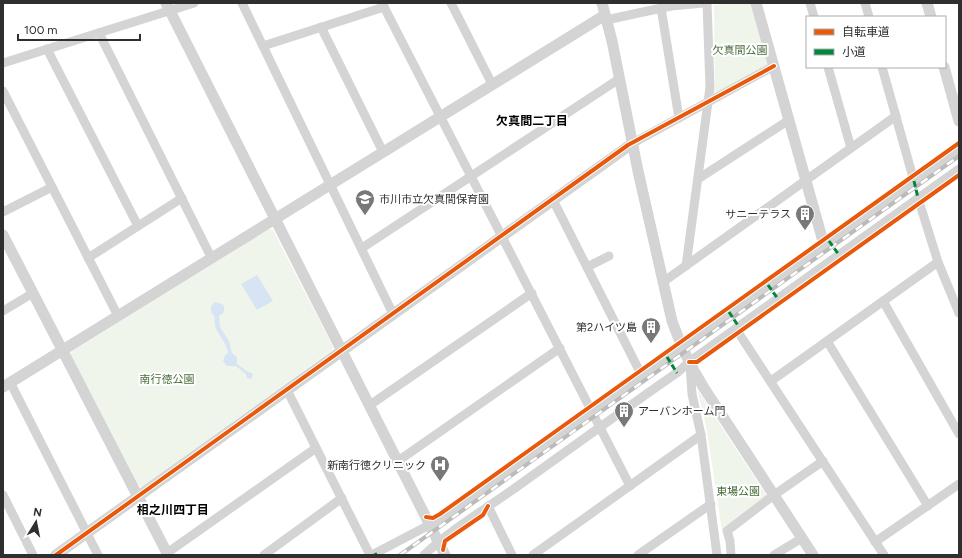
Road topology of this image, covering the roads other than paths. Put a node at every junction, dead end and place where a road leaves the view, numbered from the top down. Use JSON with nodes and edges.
{"nodes":[{"id":1,"x":194,"y":3,"type":"edge"},
{"id":2,"x":242,"y":3,"type":"edge"},
{"id":3,"x":451,"y":3,"type":"edge"},
{"id":4,"x":602,"y":3,"type":"edge"},
{"id":5,"x":703,"y":3,"type":"edge"},
{"id":6,"x":707,"y":3,"type":"edge"},
{"id":7,"x":756,"y":3,"type":"edge"},
{"id":8,"x":810,"y":3,"type":"edge"},
{"id":9,"x":865,"y":3,"type":"edge"},
{"id":10,"x":927,"y":3,"type":"edge"},
{"id":11,"x":383,"y":5,"type":"edge"},
{"id":12,"x":168,"y":7,"type":"edge"},
{"id":13,"x":661,"y":8,"type":"junction"},
{"id":14,"x":814,"y":16,"type":"edge"},
{"id":15,"x":869,"y":16,"type":"edge"},
{"id":16,"x":931,"y":16,"type":"edge"},
{"id":17,"x":606,"y":17,"type":"junction"},
{"id":18,"x":320,"y":27,"type":"junction"},
{"id":19,"x":99,"y":33,"type":"junction"},
{"id":20,"x":263,"y":46,"type":"junction"},
{"id":21,"x":47,"y":49,"type":"junction"},
{"id":22,"x":3,"y":63,"type":"edge"},
{"id":23,"x":774,"y":66,"type":"junction"},
{"id":24,"x":828,"y":68,"type":"edge"},
{"id":25,"x":882,"y":68,"type":"edge"},
{"id":26,"x":944,"y":68,"type":"edge"},
{"id":27,"x":619,"y":79,"type":"junction"},
{"id":28,"x":492,"y":84,"type":"junction"},
{"id":29,"x":3,"y":91,"type":"edge"},
{"id":30,"x":708,"y":102,"type":"junction"},
{"id":31,"x":441,"y":116,"type":"junction"},
{"id":32,"x":896,"y":116,"type":"junction"},
{"id":33,"x":679,"y":118,"type":"junction"},
{"id":34,"x":789,"y":120,"type":"junction"},
{"id":35,"x":959,"y":121,"type":"edge"},
{"id":36,"x":632,"y":143,"type":"junction"},
{"id":37,"x":850,"y":148,"type":"junction"},
{"id":38,"x":959,"y":148,"type":"edge"},
{"id":39,"x":383,"y":152,"type":"junction"},
{"id":40,"x":959,"y":169,"type":"edge"},
{"id":41,"x":472,"y":176,"type":"junction"},
{"id":42,"x":698,"y":179,"type":"junction"},
{"id":43,"x":806,"y":181,"type":"junction"},
{"id":44,"x":914,"y":181,"type":"junction"},
{"id":45,"x":330,"y":184,"type":"junction"},
{"id":46,"x":52,"y":187,"type":"junction"},
{"id":47,"x":182,"y":198,"type":"junction"},
{"id":48,"x":918,"y":198,"type":"junction"},
{"id":49,"x":553,"y":200,"type":"junction"},
{"id":50,"x":3,"y":212,"type":"edge"},
{"id":51,"x":275,"y":218,"type":"junction"},
{"id":52,"x":138,"y":226,"type":"junction"},
{"id":53,"x":3,"y":235,"type":"edge"},
{"id":54,"x":502,"y":236,"type":"junction"},
{"id":55,"x":824,"y":245,"type":"junction"},
{"id":56,"x":362,"y":248,"type":"junction"},
{"id":57,"x":609,"y":256,"type":"dead end"},
{"id":58,"x":88,"y":258,"type":"junction"},
{"id":59,"x":212,"y":258,"type":"junction"},
{"id":60,"x":938,"y":262,"type":"junction"},
{"id":61,"x":686,"y":266,"type":"junction"},
{"id":62,"x":587,"y":267,"type":"junction"},
{"id":63,"x":663,"y":282,"type":"junction"},
{"id":64,"x":33,"y":293,"type":"junction"},
{"id":65,"x":532,"y":293,"type":"junction"},
{"id":66,"x":883,"y":301,"type":"junction"},
{"id":67,"x":3,"y":311,"type":"edge"},
{"id":68,"x":959,"y":313,"type":"edge"},
{"id":69,"x":393,"y":314,"type":"junction"},
{"id":70,"x":118,"y":316,"type":"junction"},
{"id":71,"x":736,"y":329,"type":"junction"},
{"id":72,"x":827,"y":341,"type":"junction"},
{"id":73,"x":682,"y":346,"type":"junction"},
{"id":74,"x":560,"y":348,"type":"junction"},
{"id":75,"x":62,"y":350,"type":"junction"},
{"id":76,"x":342,"y":350,"type":"junction"},
{"id":77,"x":689,"y":362,"type":"junction"},
{"id":78,"x":642,"y":376,"type":"junction"},
{"id":79,"x":771,"y":381,"type":"junction"},
{"id":80,"x":7,"y":384,"type":"edge"},
{"id":81,"x":287,"y":390,"type":"junction"},
{"id":82,"x":370,"y":405,"type":"junction"},
{"id":83,"x":592,"y":412,"type":"junction"},
{"id":84,"x":600,"y":428,"type":"junction"},
{"id":85,"x":959,"y":434,"type":"edge"},
{"id":86,"x":701,"y":435,"type":"junction"},
{"id":87,"x":316,"y":448,"type":"junction"},
{"id":88,"x":398,"y":460,"type":"junction"},
{"id":89,"x":823,"y":461,"type":"junction"},
{"id":90,"x":959,"y":484,"type":"edge"},
{"id":91,"x":630,"y":486,"type":"junction"},
{"id":92,"x":3,"y":495,"type":"edge"},
{"id":93,"x":774,"y":495,"type":"junction"},
{"id":94,"x":138,"y":496,"type":"junction"},
{"id":95,"x":342,"y":498,"type":"junction"},
{"id":96,"x":711,"y":504,"type":"junction"},
{"id":97,"x":488,"y":506,"type":"junction"},
{"id":98,"x":928,"y":506,"type":"junction"},
{"id":99,"x":430,"y":525,"type":"junction"},
{"id":100,"x":87,"y":533,"type":"junction"},
{"id":101,"x":802,"y":538,"type":"junction"},
{"id":102,"x":439,"y":542,"type":"junction"},
{"id":103,"x":876,"y":542,"type":"junction"},
{"id":104,"x":168,"y":554,"type":"edge"},
{"id":105,"x":33,"y":555,"type":"edge"},
{"id":106,"x":56,"y":555,"type":"edge"},
{"id":107,"x":98,"y":555,"type":"edge"},
{"id":108,"x":264,"y":555,"type":"edge"},
{"id":109,"x":371,"y":555,"type":"edge"},
{"id":110,"x":424,"y":555,"type":"edge"},
{"id":111,"x":445,"y":555,"type":"edge"},
{"id":112,"x":512,"y":555,"type":"edge"},
{"id":113,"x":533,"y":555,"type":"edge"},
{"id":114,"x":638,"y":555,"type":"edge"},
{"id":115,"x":717,"y":555,"type":"edge"},
{"id":116,"x":731,"y":555,"type":"edge"},
{"id":117,"x":774,"y":555,"type":"edge"},
{"id":118,"x":813,"y":555,"type":"edge"},
{"id":119,"x":884,"y":555,"type":"edge"}],
"edges":[{"from":1,"to":12,"type":"street"},
{"from":2,"to":20,"type":"street"},
{"from":3,"to":28,"type":"street"},
{"from":4,"to":17,"type":"street"},
{"from":5,"to":13,"type":"street"},
{"from":6,"to":30,"type":"street"},
{"from":7,"to":23,"type":"street"},
{"from":8,"to":14,"type":"street"},
{"from":9,"to":15,"type":"street"},
{"from":10,"to":16,"type":"street"},
{"from":11,"to":18,"type":"street"},
{"from":11,"to":31,"type":"street"},
{"from":12,"to":19,"type":"street"},
{"from":12,"to":51,"type":"street"},
{"from":13,"to":17,"type":"street"},
{"from":13,"to":33,"type":"street"},
{"from":17,"to":27,"type":"street"},
{"from":17,"to":28,"type":"street"},
{"from":18,"to":20,"type":"street"},
{"from":18,"to":39,"type":"street"},
{"from":19,"to":21,"type":"street"},
{"from":19,"to":47,"type":"street"},
{"from":20,"to":45,"type":"street"},
{"from":21,"to":22,"type":"street"},
{"from":21,"to":52,"type":"street"},
{"from":23,"to":30,"type":"street"},
{"from":23,"to":34,"type":"street"},
{"from":24,"to":37,"type":"street"},
{"from":25,"to":32,"type":"street"},
{"from":26,"to":35,"type":"street"},
{"from":27,"to":36,"type":"street"},
{"from":27,"to":41,"type":"street"},
{"from":28,"to":31,"type":"street"},
{"from":29,"to":46,"type":"street"},
{"from":30,"to":33,"type":"street"},
{"from":30,"to":42,"type":"street"},
{"from":31,"to":39,"type":"street"},
{"from":31,"to":41,"type":"street"},
{"from":32,"to":37,"type":"street"},
{"from":32,"to":44,"type":"street"},
{"from":33,"to":36,"type":"street"},
{"from":34,"to":42,"type":"street"},
{"from":34,"to":43,"type":"street"},
{"from":36,"to":49,"type":"street"},
{"from":36,"to":63,"type":"street"},
{"from":37,"to":43,"type":"street"},
{"from":38,"to":44,"type":"street"},
{"from":39,"to":45,"type":"street"},
{"from":40,"to":48,"type":"street"},
{"from":41,"to":54,"type":"street"},
{"from":41,"to":56,"type":"street"},
{"from":42,"to":61,"type":"street"},
{"from":43,"to":55,"type":"street"},
{"from":43,"to":61,"type":"street"},
{"from":44,"to":55,"type":"street"},
{"from":45,"to":51,"type":"street"},
{"from":45,"to":56,"type":"street"},
{"from":46,"to":50,"type":"street"},
{"from":46,"to":58,"type":"street"},
{"from":47,"to":52,"type":"street"},
{"from":47,"to":59,"type":"street"},
{"from":48,"to":60,"type":"street"},
{"from":48,"to":71,"type":"street"},
{"from":49,"to":54,"type":"street"},
{"from":49,"to":62,"type":"street"},
{"from":51,"to":59,"type":"street"},
{"from":51,"to":76,"type":"street"},
{"from":52,"to":58,"type":"street"},
{"from":53,"to":64,"type":"street"},
{"from":54,"to":65,"type":"street"},
{"from":54,"to":69,"type":"street"},
{"from":55,"to":73,"type":"street"},
{"from":56,"to":69,"type":"street"},
{"from":57,"to":62,"type":"street"},
{"from":58,"to":70,"type":"street"},
{"from":59,"to":70,"type":"street"},
{"from":60,"to":66,"type":"street"},
{"from":60,"to":68,"type":"street"},
{"from":61,"to":63,"type":"street"},
{"from":62,"to":78,"type":"street"},
{"from":63,"to":73,"type":"street"},
{"from":64,"to":67,"type":"street"},
{"from":64,"to":75,"type":"street"},
{"from":65,"to":74,"type":"street"},
{"from":65,"to":82,"type":"street"},
{"from":66,"to":72,"type":"street"},
{"from":66,"to":85,"type":"street"},
{"from":69,"to":76,"type":"street"},
{"from":70,"to":75,"type":"street"},
{"from":71,"to":77,"type":"street"},
{"from":71,"to":79,"type":"street"},
{"from":72,"to":79,"type":"street"},
{"from":72,"to":98,"type":"street"},
{"from":73,"to":77,"type":"street"},
{"from":73,"to":78,"type":"street"},
{"from":74,"to":83,"type":"street"},
{"from":74,"to":88,"type":"street"},
{"from":75,"to":80,"type":"street"},
{"from":75,"to":94,"type":"street"},
{"from":76,"to":81,"type":"street"},
{"from":76,"to":82,"type":"street"},
{"from":77,"to":84,"type":"street"},
{"from":77,"to":86,"type":"street"},
{"from":77,"to":93,"type":"street"},
{"from":78,"to":83,"type":"street"},
{"from":79,"to":89,"type":"street"},
{"from":80,"to":100,"type":"street"},
{"from":81,"to":87,"type":"street"},
{"from":81,"to":94,"type":"street"},
{"from":82,"to":88,"type":"street"},
{"from":83,"to":84,"type":"street"},
{"from":83,"to":99,"type":"street"},
{"from":84,"to":91,"type":"street"},
{"from":84,"to":97,"type":"street"},
{"from":86,"to":91,"type":"street"},
{"from":86,"to":96,"type":"street"},
{"from":87,"to":95,"type":"street"},
{"from":87,"to":104,"type":"street"},
{"from":88,"to":99,"type":"street"},
{"from":89,"to":93,"type":"street"},
{"from":89,"to":103,"type":"street"},
{"from":90,"to":98,"type":"street"},
{"from":91,"to":113,"type":"street"},
{"from":92,"to":105,"type":"street"},
{"from":93,"to":101,"type":"street"},
{"from":93,"to":116,"type":"street"},
{"from":94,"to":100,"type":"street"},
{"from":94,"to":104,"type":"street"},
{"from":95,"to":108,"type":"street"},
{"from":95,"to":109,"type":"street"},
{"from":96,"to":114,"type":"street"},
{"from":96,"to":115,"type":"street"},
{"from":97,"to":102,"type":"street"},
{"from":97,"to":112,"type":"street"},
{"from":98,"to":103,"type":"street"},
{"from":99,"to":102,"type":"street"},
{"from":99,"to":109,"type":"street"},
{"from":100,"to":106,"type":"street"},
{"from":100,"to":107,"type":"street"},
{"from":101,"to":117,"type":"street"},
{"from":101,"to":118,"type":"street"},
{"from":102,"to":110,"type":"street"},
{"from":102,"to":111,"type":"street"},
{"from":103,"to":119,"type":"street"}]}
